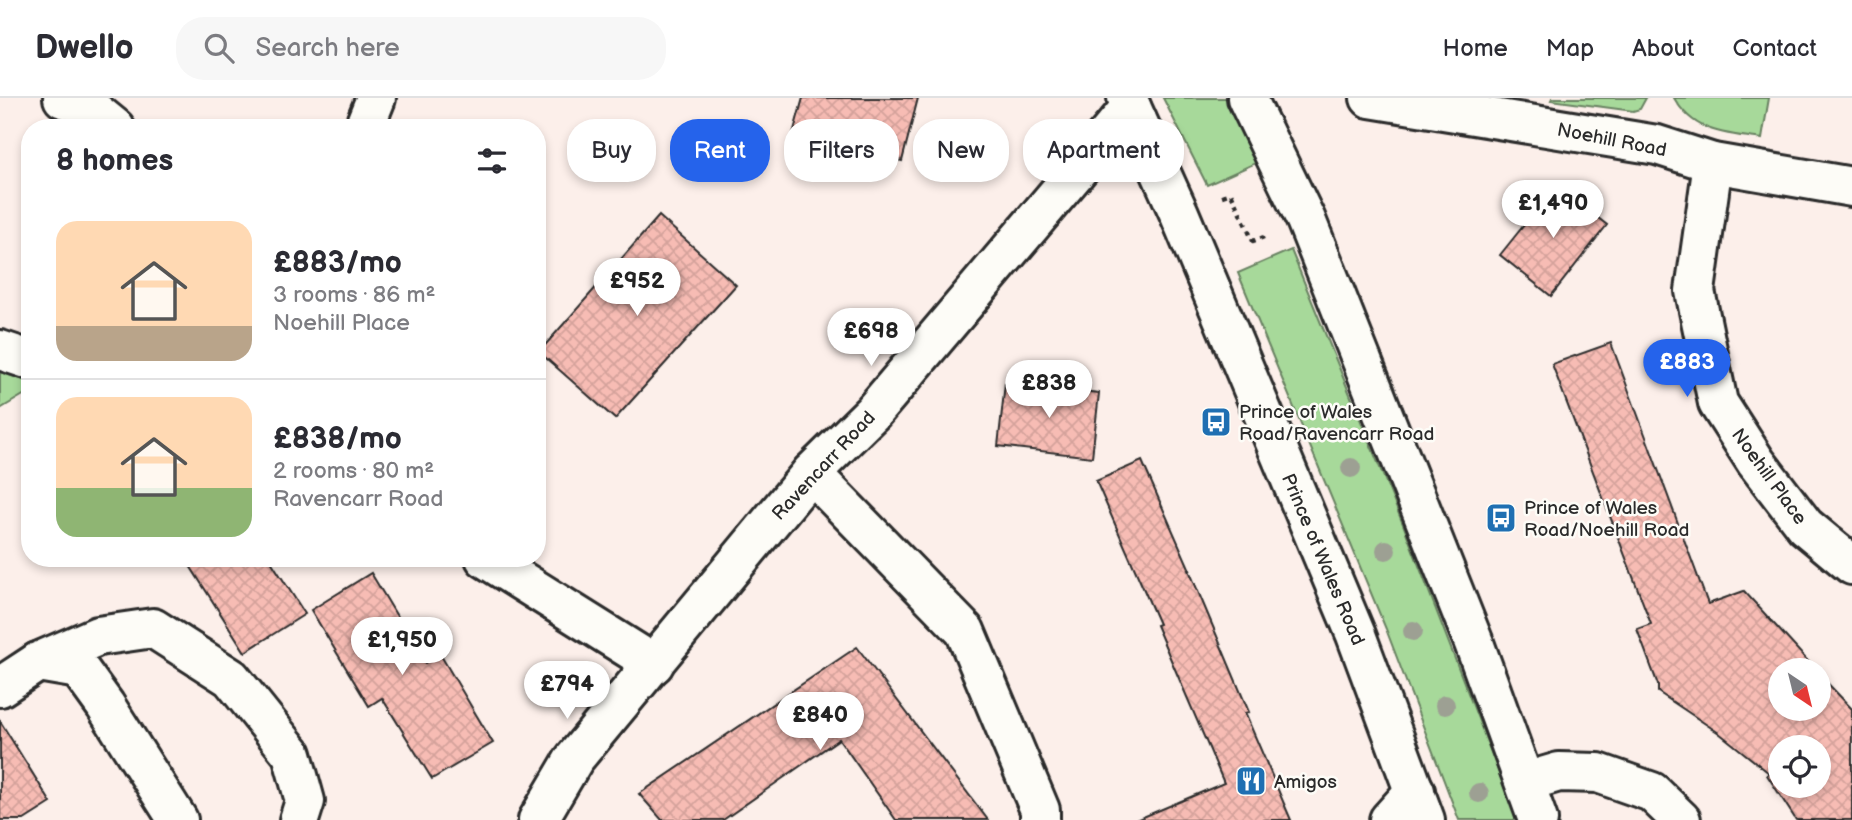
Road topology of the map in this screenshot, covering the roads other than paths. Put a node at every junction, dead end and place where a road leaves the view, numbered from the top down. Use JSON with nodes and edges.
{"nodes":[{"id":1,"x":63,"y":98,"type":"edge"},
{"id":2,"x":376,"y":98,"type":"edge"},
{"id":3,"x":1247,"y":98,"type":"edge"},
{"id":4,"x":1370,"y":98,"type":"edge"},
{"id":5,"x":1129,"y":103,"type":"edge"},
{"id":6,"x":104,"y":119,"type":"edge"},
{"id":7,"x":368,"y":119,"type":"edge"},
{"id":8,"x":1713,"y":163,"type":"junction"},
{"id":9,"x":1852,"y":187,"type":"edge"},
{"id":10,"x":0,"y":350,"type":"edge"},
{"id":11,"x":21,"y":357,"type":"edge"},
{"id":12,"x":811,"y":473,"type":"junction"},
{"id":13,"x":1852,"y":565,"type":"edge"},
{"id":14,"x":499,"y":567,"type":"edge"},
{"id":15,"x":38,"y":662,"type":"junction"},
{"id":16,"x":654,"y":664,"type":"junction"},
{"id":17,"x":0,"y":687,"type":"edge"},
{"id":18,"x":1525,"y":782,"type":"junction"},
{"id":19,"x":1420,"y":805,"type":"edge"},
{"id":20,"x":178,"y":820,"type":"edge"},
{"id":21,"x":299,"y":820,"type":"edge"},
{"id":22,"x":538,"y":820,"type":"edge"},
{"id":23,"x":1040,"y":820,"type":"edge"},
{"id":24,"x":1389,"y":820,"type":"edge"},
{"id":25,"x":1538,"y":820,"type":"edge"},
{"id":26,"x":1681,"y":820,"type":"edge"}],
"edges":[{"from":1,"to":6,"type":"main road"},
{"from":2,"to":7,"type":"main road"},
{"from":3,"to":18,"type":"main road"},
{"from":4,"to":8,"type":"main road","name":"Noehill Road"},
{"from":5,"to":12,"type":"main road","name":"Ravencarr Road"},
{"from":5,"to":19,"type":"main road","name":"Prince of Wales Road"},
{"from":8,"to":9,"type":"main road","name":"Noehill Road"},
{"from":8,"to":13,"type":"main road","name":"Noehill Place"},
{"from":10,"to":11,"type":"main road"},
{"from":12,"to":16,"type":"main road","name":"Ravencarr Road"},
{"from":12,"to":23,"type":"main road"},
{"from":14,"to":16,"type":"main road"},
{"from":15,"to":17,"type":"main road"},
{"from":15,"to":20,"type":"main road"},
{"from":15,"to":21,"type":"main road"},
{"from":16,"to":22,"type":"main road","name":"Ravencarr Road"},
{"from":18,"to":25,"type":"main road"},
{"from":18,"to":26,"type":"main road"},
{"from":19,"to":24,"type":"main road","name":"Prince of Wales Road"}]}
